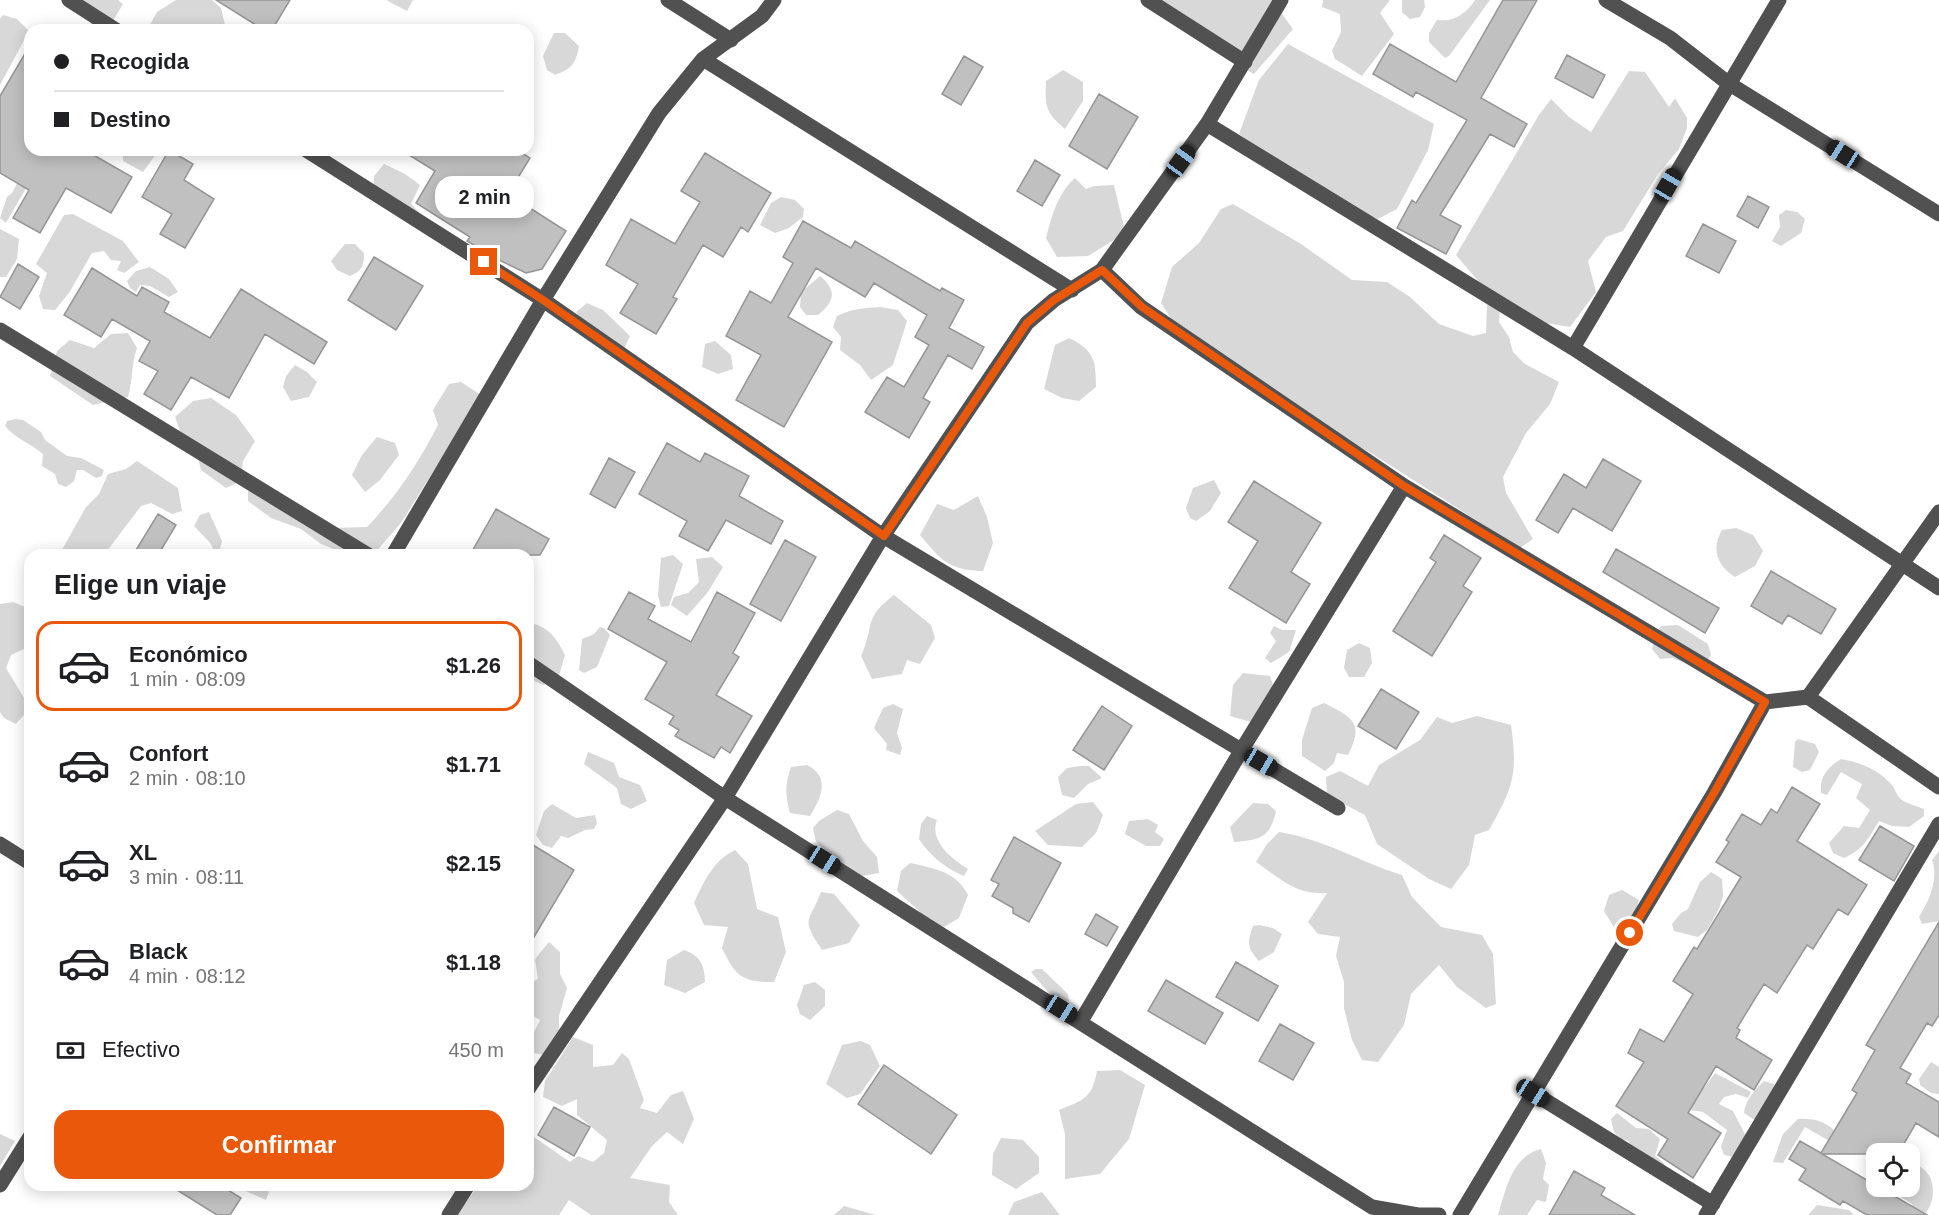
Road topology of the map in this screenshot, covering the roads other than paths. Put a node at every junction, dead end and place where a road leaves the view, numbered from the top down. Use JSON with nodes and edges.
{"nodes":[{"id":1,"x":69,"y":0,"type":"edge"},
{"id":2,"x":668,"y":0,"type":"edge"},
{"id":3,"x":774,"y":0,"type":"edge"},
{"id":4,"x":1148,"y":0,"type":"edge"},
{"id":5,"x":1281,"y":0,"type":"edge"},
{"id":6,"x":1606,"y":0,"type":"edge"},
{"id":7,"x":1779,"y":0,"type":"edge"},
{"id":8,"x":107,"y":24,"type":"edge"},
{"id":9,"x":731,"y":40,"type":"junction"},
{"id":10,"x":703,"y":58,"type":"junction"},
{"id":11,"x":1245,"y":62,"type":"junction"},
{"id":12,"x":1728,"y":83,"type":"junction"},
{"id":13,"x":1207,"y":124,"type":"junction"},
{"id":14,"x":315,"y":156,"type":"edge"},
{"id":15,"x":1939,"y":213,"type":"edge"},
{"id":16,"x":1102,"y":270,"type":"junction"},
{"id":17,"x":1072,"y":290,"type":"junction"},
{"id":18,"x":543,"y":300,"type":"junction"},
{"id":19,"x":0,"y":330,"type":"edge"},
{"id":20,"x":1573,"y":348,"type":"junction"},
{"id":21,"x":1404,"y":486,"type":"junction"},
{"id":22,"x":1939,"y":512,"type":"edge"},
{"id":23,"x":884,"y":536,"type":"junction"},
{"id":24,"x":358,"y":549,"type":"edge"},
{"id":25,"x":397,"y":549,"type":"edge"},
{"id":26,"x":1903,"y":565,"type":"junction"},
{"id":27,"x":1939,"y":588,"type":"edge"},
{"id":28,"x":534,"y":667,"type":"edge"},
{"id":29,"x":1808,"y":697,"type":"junction"},
{"id":30,"x":1765,"y":702,"type":"junction"},
{"id":31,"x":1242,"y":751,"type":"junction"},
{"id":32,"x":1939,"y":787,"type":"edge"},
{"id":33,"x":725,"y":798,"type":"junction"},
{"id":34,"x":1338,"y":808,"type":"dead end"},
{"id":35,"x":1939,"y":824,"type":"edge"},
{"id":36,"x":0,"y":844,"type":"edge"},
{"id":37,"x":24,"y":859,"type":"edge"},
{"id":38,"x":1081,"y":1021,"type":"junction"},
{"id":39,"x":534,"y":1080,"type":"edge"},
{"id":40,"x":1533,"y":1093,"type":"junction"},
{"id":41,"x":24,"y":1147,"type":"edge"},
{"id":42,"x":0,"y":1185,"type":"edge"},
{"id":43,"x":464,"y":1191,"type":"edge"},
{"id":44,"x":1709,"y":1210,"type":"edge"},
{"id":45,"x":1372,"y":1211,"type":"edge"},
{"id":46,"x":1462,"y":1212,"type":"edge"},
{"id":47,"x":449,"y":1215,"type":"edge"},
{"id":48,"x":1441,"y":1215,"type":"edge"}],
"edges":[{"from":1,"to":8,"type":"street"},
{"from":2,"to":9,"type":"street"},
{"from":3,"to":9,"type":"street"},
{"from":4,"to":11,"type":"street"},
{"from":5,"to":11,"type":"street"},
{"from":6,"to":12,"type":"street"},
{"from":7,"to":12,"type":"street"},
{"from":9,"to":10,"type":"street"},
{"from":10,"to":17,"type":"street"},
{"from":10,"to":18,"type":"street"},
{"from":11,"to":13,"type":"street"},
{"from":12,"to":15,"type":"street"},
{"from":12,"to":20,"type":"street"},
{"from":13,"to":16,"type":"street"},
{"from":13,"to":20,"type":"street"},
{"from":14,"to":18,"type":"street"},
{"from":16,"to":17,"type":"street"},
{"from":16,"to":21,"type":"street"},
{"from":17,"to":23,"type":"street"},
{"from":18,"to":23,"type":"street"},
{"from":18,"to":25,"type":"street"},
{"from":19,"to":24,"type":"street"},
{"from":20,"to":26,"type":"street"},
{"from":21,"to":30,"type":"street"},
{"from":21,"to":31,"type":"street"},
{"from":22,"to":26,"type":"street"},
{"from":23,"to":31,"type":"street"},
{"from":23,"to":33,"type":"street"},
{"from":26,"to":27,"type":"street"},
{"from":26,"to":29,"type":"street"},
{"from":28,"to":33,"type":"street"},
{"from":29,"to":30,"type":"street"},
{"from":29,"to":32,"type":"street"},
{"from":30,"to":40,"type":"street"},
{"from":31,"to":34,"type":"street"},
{"from":31,"to":38,"type":"street"},
{"from":33,"to":38,"type":"street"},
{"from":33,"to":39,"type":"street"},
{"from":35,"to":44,"type":"street"},
{"from":36,"to":37,"type":"street"},
{"from":38,"to":45,"type":"street"},
{"from":40,"to":44,"type":"street"},
{"from":40,"to":46,"type":"street"},
{"from":41,"to":42,"type":"street"},
{"from":43,"to":47,"type":"street"},
{"from":45,"to":48,"type":"street"},
{"from":46,"to":48,"type":"street"}]}
